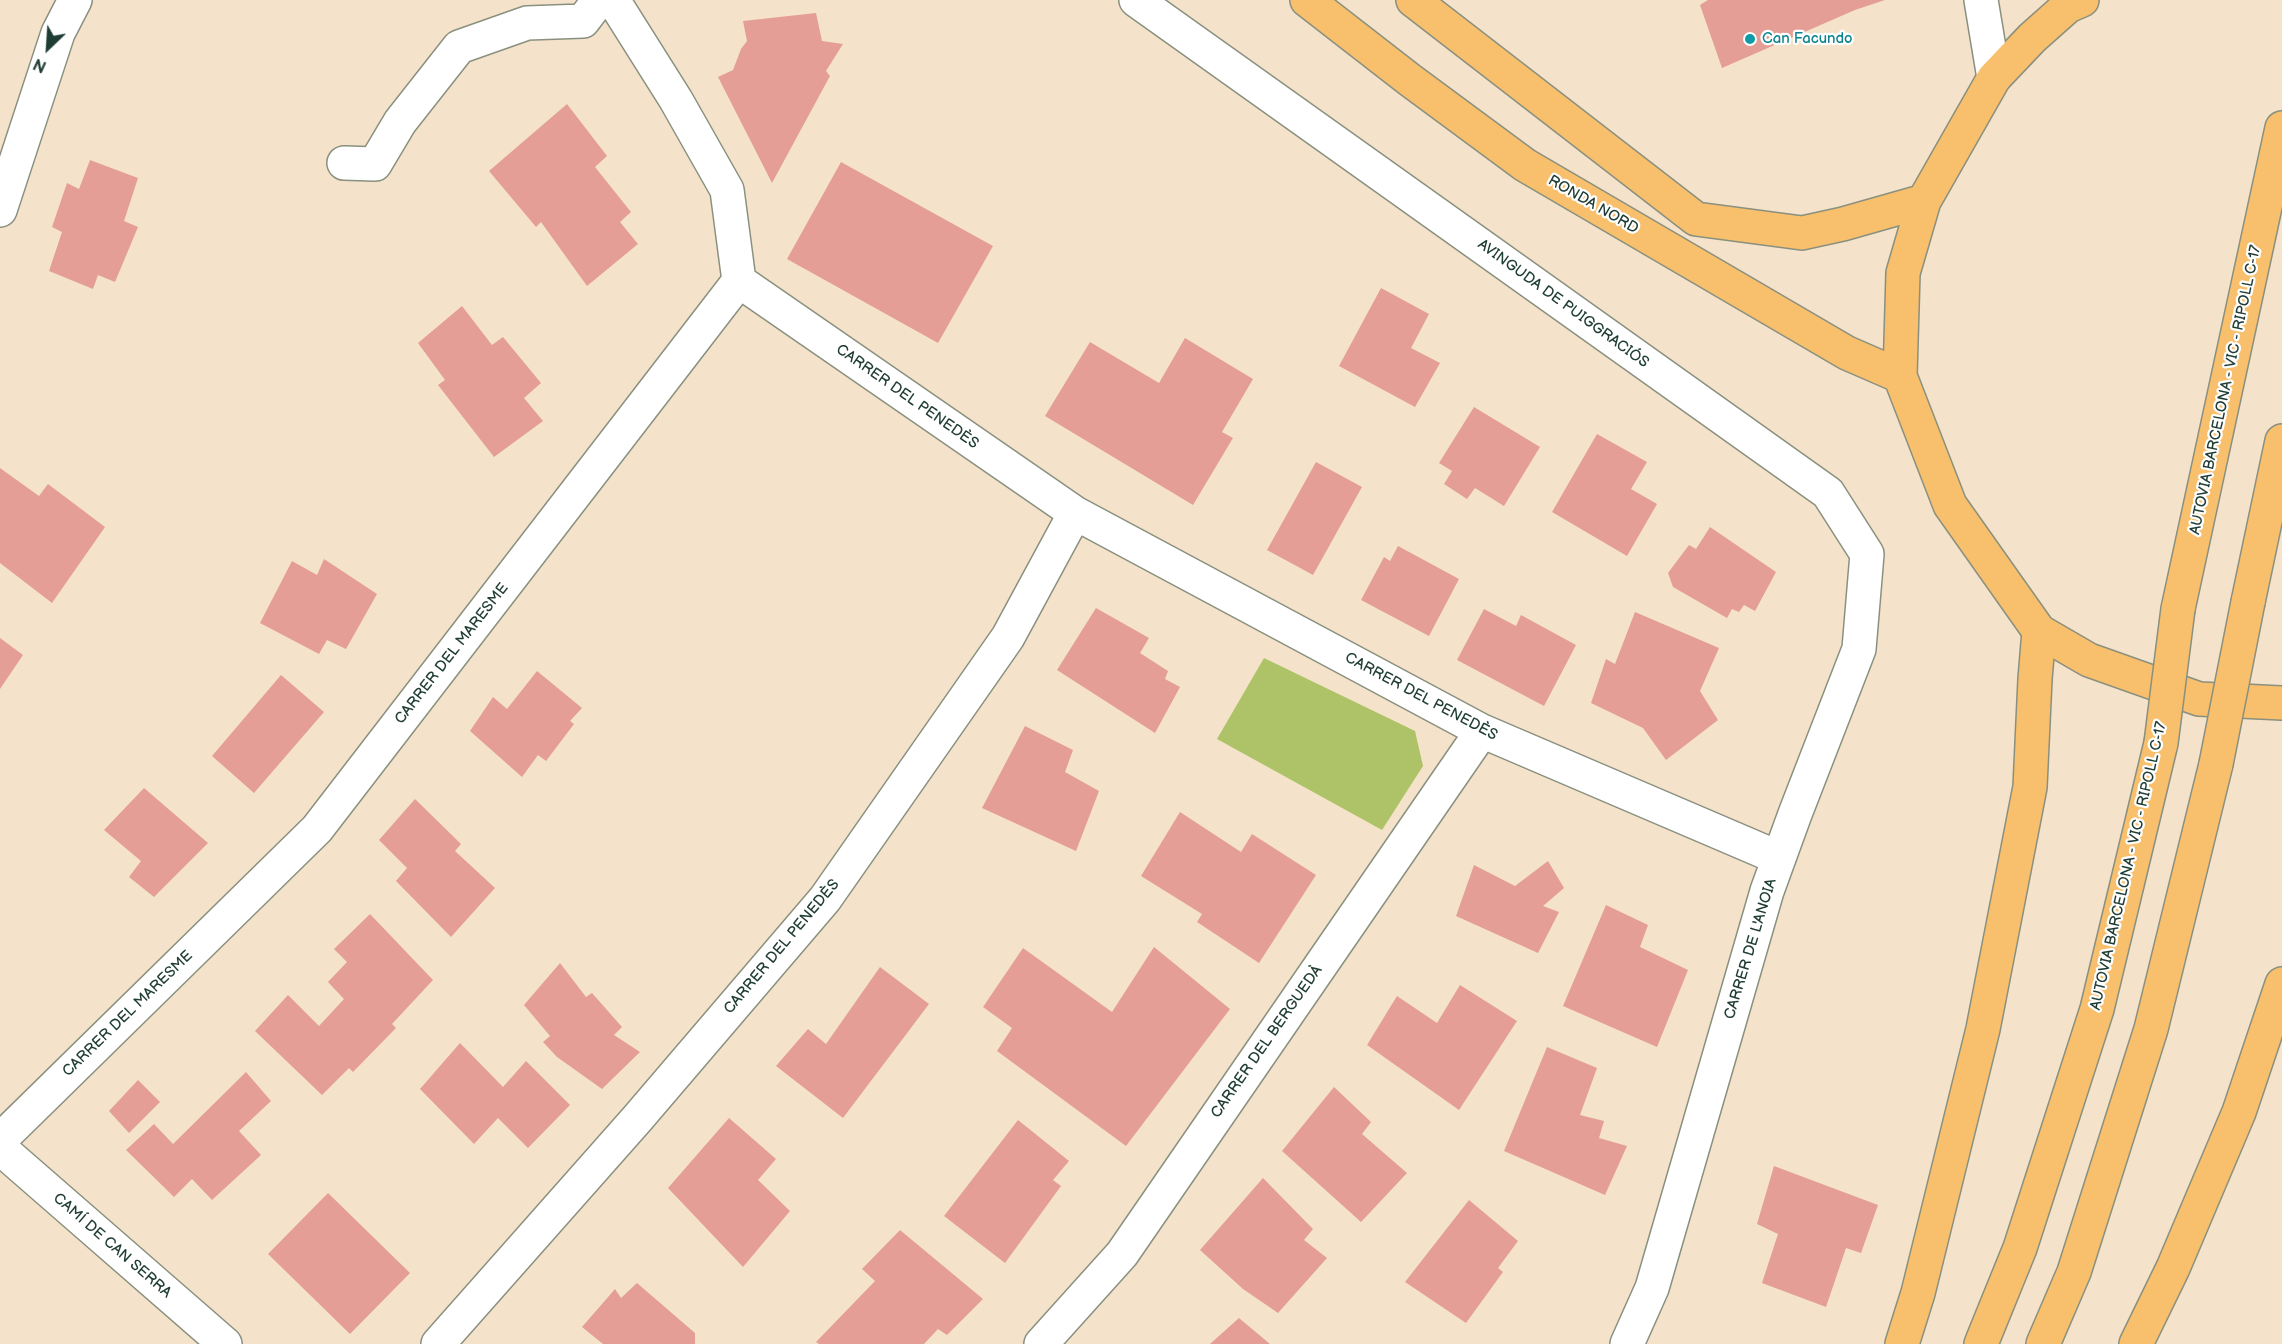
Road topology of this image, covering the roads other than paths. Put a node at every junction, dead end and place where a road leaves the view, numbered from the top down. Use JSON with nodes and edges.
{"nodes":[{"id":1,"x":75,"y":0,"type":"edge"},
{"id":2,"x":599,"y":0,"type":"edge"},
{"id":3,"x":613,"y":0,"type":"edge"},
{"id":4,"x":1136,"y":0,"type":"edge"},
{"id":5,"x":1307,"y":0,"type":"edge"},
{"id":6,"x":1413,"y":0,"type":"edge"},
{"id":7,"x":1981,"y":0,"type":"edge"},
{"id":8,"x":2070,"y":2,"type":"edge"},
{"id":9,"x":1994,"y":78,"type":"junction"},
{"id":10,"x":2282,"y":128,"type":"edge"},
{"id":11,"x":344,"y":163,"type":"dead end"},
{"id":12,"x":1924,"y":201,"type":"junction"},
{"id":13,"x":0,"y":210,"type":"edge"},
{"id":14,"x":739,"y":281,"type":"junction"},
{"id":15,"x":1900,"y":376,"type":"junction"},
{"id":16,"x":2282,"y":441,"type":"edge"},
{"id":17,"x":1075,"y":513,"type":"junction"},
{"id":18,"x":1867,"y":554,"type":"joint"},
{"id":19,"x":2039,"y":631,"type":"junction"},
{"id":20,"x":2282,"y":703,"type":"edge"},
{"id":21,"x":1482,"y":731,"type":"junction"},
{"id":22,"x":1779,"y":858,"type":"junction"},
{"id":23,"x":2282,"y":984,"type":"edge"},
{"id":24,"x":0,"y":1140,"type":"edge"},
{"id":25,"x":0,"y":1148,"type":"edge"},
{"id":26,"x":225,"y":1344,"type":"edge"},
{"id":27,"x":438,"y":1344,"type":"edge"},
{"id":28,"x":1041,"y":1344,"type":"edge"},
{"id":29,"x":1627,"y":1344,"type":"edge"},
{"id":30,"x":1902,"y":1344,"type":"edge"},
{"id":31,"x":1981,"y":1344,"type":"edge"},
{"id":32,"x":2043,"y":1344,"type":"edge"},
{"id":33,"x":2136,"y":1344,"type":"edge"}],
"edges":[{"from":1,"to":13,"type":"street"},
{"from":2,"to":11,"type":"street"},
{"from":3,"to":14,"type":"street"},
{"from":4,"to":18,"type":"street","name":"AVINGUDA DE PUIGGRACIÓS"},
{"from":5,"to":15,"type":"main road","name":"RONDA NORD"},
{"from":6,"to":12,"type":"main road"},
{"from":7,"to":9,"type":"street"},
{"from":8,"to":9,"type":"main road"},
{"from":9,"to":12,"type":"main road"},
{"from":10,"to":31,"type":"main road","name":"AUTOVIA BARCELONA - VIC - RIPOLL C-17","bridge":true},
{"from":12,"to":15,"type":"main road"},
{"from":14,"to":17,"type":"street","name":"CARRER DEL PENEDÈS"},
{"from":14,"to":24,"type":"street","name":"CARRER DEL MARESME"},
{"from":15,"to":19,"type":"main road"},
{"from":16,"to":32,"type":"main road","bridge":true},
{"from":17,"to":21,"type":"street","name":"CARRER DEL PENEDÈS"},
{"from":17,"to":27,"type":"street","name":"CARRER DEL PENEDÈS"},
{"from":18,"to":22,"type":"street","name":"CARRER DE L'ANOIA"},
{"from":19,"to":20,"type":"main road"},
{"from":19,"to":30,"type":"main road"},
{"from":21,"to":22,"type":"street","name":"CARRER DEL PENEDÈS"},
{"from":21,"to":28,"type":"street","name":"CARRER DEL BERGUEDÀ"},
{"from":22,"to":29,"type":"street","name":"CARRER DE L'ANOIA"},
{"from":23,"to":33,"type":"main road"},
{"from":25,"to":26,"type":"street","name":"CAMÍ DE CAN SERRA"}]}
